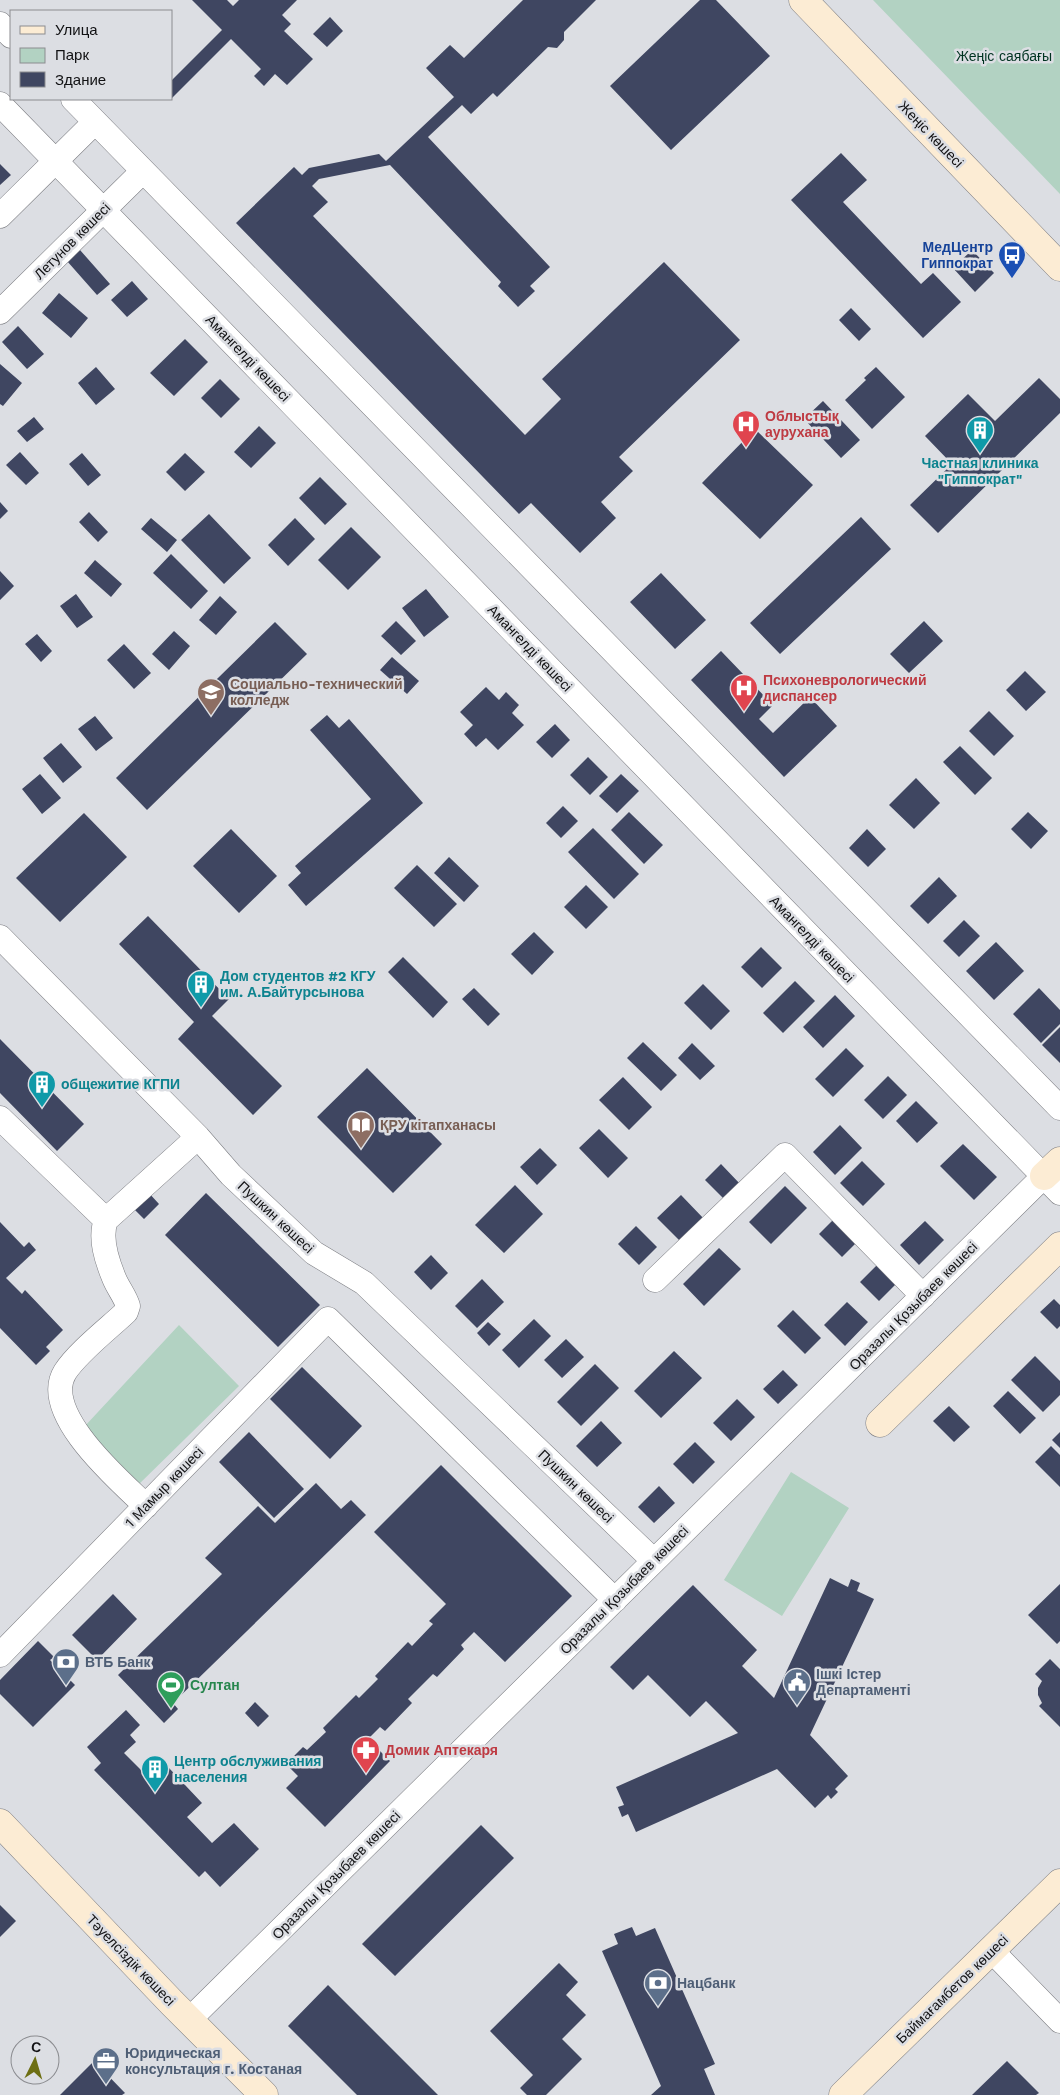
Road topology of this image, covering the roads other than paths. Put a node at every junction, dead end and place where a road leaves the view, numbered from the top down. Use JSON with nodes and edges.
{"nodes":[{"id":1,"x":802,"y":0,"type":"edge"},
{"id":2,"x":0,"y":24,"type":"edge"},
{"id":3,"x":10,"y":35,"type":"edge"},
{"id":4,"x":74,"y":100,"type":"edge"},
{"id":5,"x":0,"y":104,"type":"edge"},
{"id":6,"x":95,"y":122,"type":"junction"},
{"id":7,"x":56,"y":162,"type":"junction"},
{"id":8,"x":143,"y":171,"type":"junction"},
{"id":9,"x":103,"y":210,"type":"junction"},
{"id":10,"x":0,"y":216,"type":"edge"},
{"id":11,"x":1060,"y":267,"type":"edge"},
{"id":12,"x":0,"y":312,"type":"edge"},
{"id":13,"x":0,"y":937,"type":"edge"},
{"id":14,"x":1060,"y":1108,"type":"edge"},
{"id":15,"x":0,"y":1118,"type":"edge"},
{"id":16,"x":198,"y":1137,"type":"junction"},
{"id":17,"x":1055,"y":1177,"type":"edge"},
{"id":18,"x":106,"y":1220,"type":"junction"},
{"id":19,"x":1060,"y":1246,"type":"edge"},
{"id":20,"x":655,"y":1280,"type":"dead end"},
{"id":21,"x":923,"y":1296,"type":"junction"},
{"id":22,"x":880,"y":1423,"type":"dead end"},
{"id":23,"x":146,"y":1506,"type":"junction"},
{"id":24,"x":654,"y":1561,"type":"junction"},
{"id":25,"x":615,"y":1600,"type":"junction"},
{"id":26,"x":0,"y":1655,"type":"edge"},
{"id":27,"x":0,"y":1823,"type":"edge"},
{"id":28,"x":1060,"y":1883,"type":"edge"},
{"id":29,"x":991,"y":1950,"type":"junction"},
{"id":30,"x":188,"y":2020,"type":"junction"},
{"id":31,"x":1060,"y":2021,"type":"edge"},
{"id":32,"x":264,"y":2095,"type":"edge"},
{"id":33,"x":843,"y":2095,"type":"edge"}],
"edges":[{"from":1,"to":11,"type":"main road","name":"Жеңіс көшесі"},
{"from":2,"to":3,"type":"street"},
{"from":4,"to":6,"type":"street"},
{"from":5,"to":7,"type":"street","name":"Амангелді көшесі"},
{"from":6,"to":7,"type":"street"},
{"from":6,"to":8,"type":"street"},
{"from":7,"to":9,"type":"street","name":"Амангелді көшесі"},
{"from":7,"to":10,"type":"street"},
{"from":8,"to":9,"type":"street","name":"Летунов көшесі"},
{"from":8,"to":14,"type":"street"},
{"from":9,"to":12,"type":"street","name":"Летунов көшесі"},
{"from":9,"to":17,"type":"street","name":"Амангелді көшесі"},
{"from":13,"to":16,"type":"street","name":"Пушкин көшесі"},
{"from":15,"to":18,"type":"street"},
{"from":16,"to":18,"type":"street"},
{"from":16,"to":24,"type":"street","name":"Пушкин көшесі"},
{"from":17,"to":21,"type":"street","name":"Оразалы Қозыбаев көшесі"},
{"from":18,"to":23,"type":"street"},
{"from":19,"to":22,"type":"main road"},
{"from":20,"to":21,"type":"street"},
{"from":21,"to":24,"type":"street","name":"Оразалы Қозыбаев көшесі"},
{"from":23,"to":25,"type":"street","name":"1 Мамыр көшесі"},
{"from":23,"to":26,"type":"street","name":"1 Мамыр көшесі"},
{"from":24,"to":25,"type":"street","name":"Оразалы Қозыбаев көшесі"},
{"from":25,"to":30,"type":"street","name":"Оразалы Қозыбаев көшесі"},
{"from":27,"to":30,"type":"main road","name":"Тәуелсіздік көшесі"},
{"from":28,"to":29,"type":"main road","name":"Баймағамбетов көшесі"},
{"from":29,"to":31,"type":"street"},
{"from":29,"to":33,"type":"main road","name":"Баймағамбетов көшесі"},
{"from":30,"to":32,"type":"main road","name":"Тәуелсіздік көшесі"}]}
